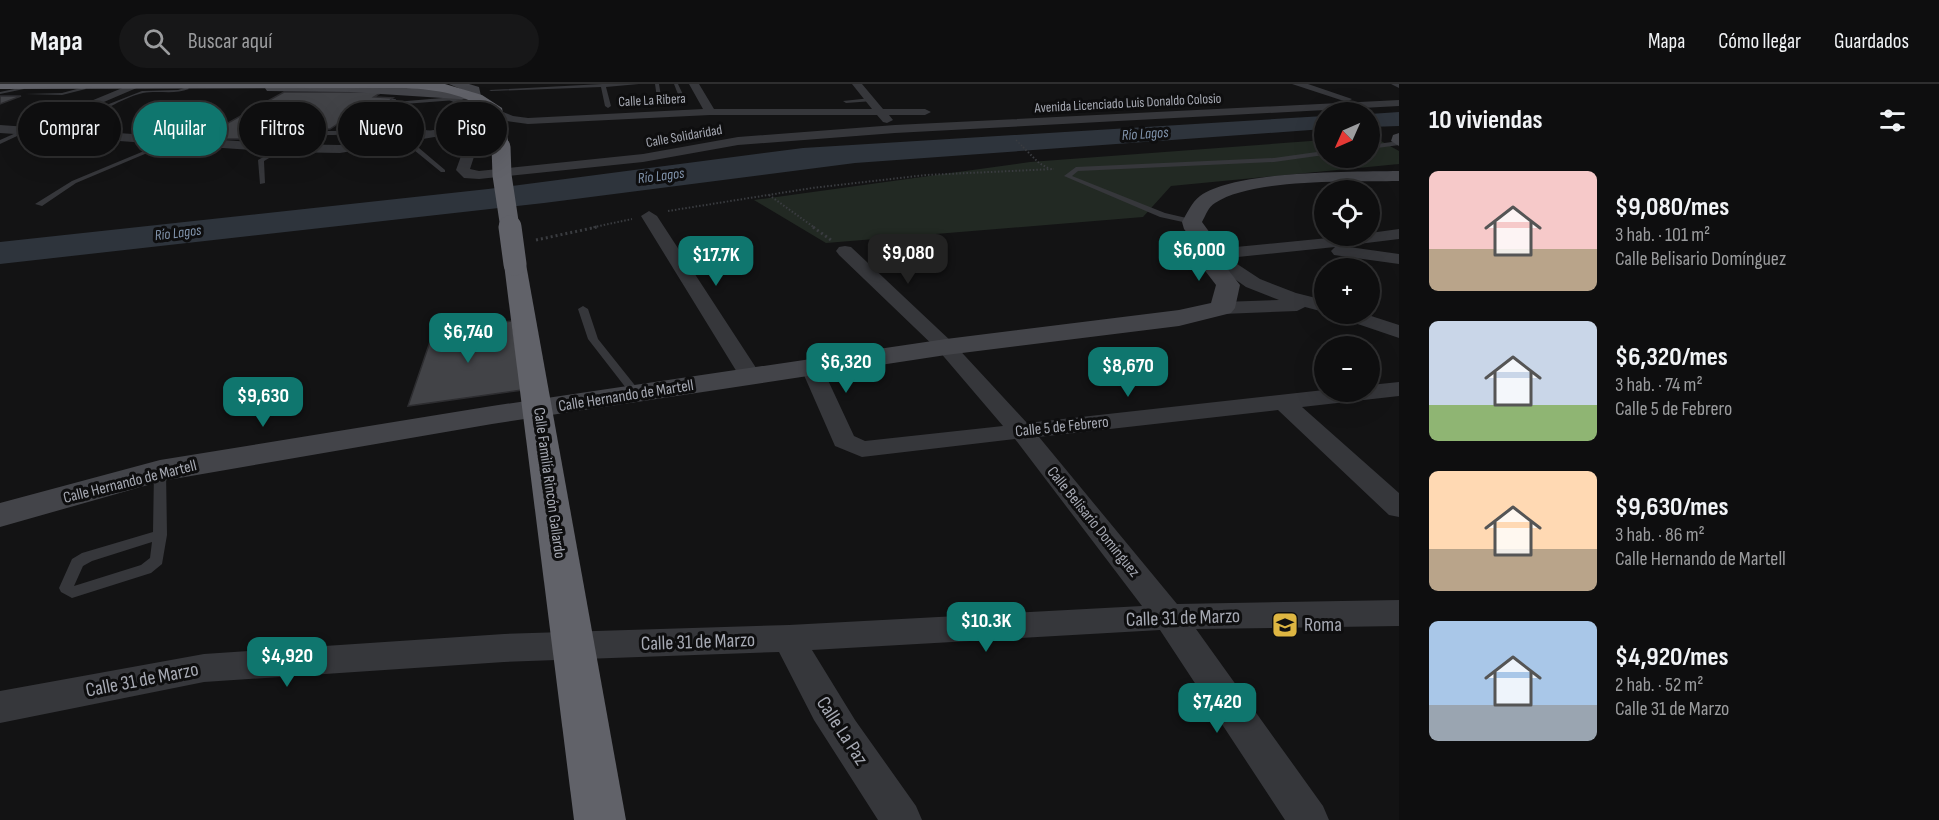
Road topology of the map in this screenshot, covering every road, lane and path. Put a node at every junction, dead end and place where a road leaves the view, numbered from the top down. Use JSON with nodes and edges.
{"nodes":[{"id":1,"x":638,"y":84,"type":"edge"},
{"id":2,"x":657,"y":84,"type":"edge"},
{"id":3,"x":676,"y":84,"type":"edge"},
{"id":4,"x":694,"y":84,"type":"edge"},
{"id":5,"x":857,"y":84,"type":"edge"},
{"id":6,"x":1297,"y":84,"type":"edge"},
{"id":7,"x":299,"y":85,"type":"edge"},
{"id":8,"x":147,"y":86,"type":"edge"},
{"id":9,"x":406,"y":86,"type":"edge"},
{"id":10,"x":603,"y":86,"type":"junction"},
{"id":11,"x":0,"y":87,"type":"edge"},
{"id":12,"x":491,"y":87,"type":"edge"},
{"id":13,"x":187,"y":88,"type":"junction"},
{"id":14,"x":274,"y":88,"type":"junction"},
{"id":15,"x":24,"y":91,"type":"junction"},
{"id":16,"x":0,"y":93,"type":"edge"},
{"id":17,"x":461,"y":93,"type":"edge"},
{"id":18,"x":846,"y":100,"type":"dead end"},
{"id":19,"x":871,"y":100,"type":"junction"},
{"id":20,"x":1356,"y":101,"type":"junction"},
{"id":21,"x":103,"y":102,"type":"edge"},
{"id":22,"x":119,"y":102,"type":"edge"},
{"id":23,"x":392,"y":102,"type":"edge"},
{"id":24,"x":403,"y":102,"type":"edge"},
{"id":25,"x":479,"y":102,"type":"edge"},
{"id":26,"x":495,"y":102,"type":"edge"},
{"id":27,"x":1399,"y":102,"type":"edge"},
{"id":28,"x":609,"y":106,"type":"dead end"},
{"id":29,"x":710,"y":112,"type":"junction"},
{"id":30,"x":880,"y":112,"type":"junction"},
{"id":31,"x":937,"y":112,"type":"dead end"},
{"id":32,"x":982,"y":112,"type":"dead end"},
{"id":33,"x":507,"y":117,"type":"edge"},
{"id":34,"x":0,"y":129,"type":"edge"},
{"id":35,"x":895,"y":129,"type":"junction"},
{"id":36,"x":18,"y":130,"type":"edge"},
{"id":37,"x":18,"y":134,"type":"edge"},
{"id":38,"x":1015,"y":139,"type":"dead end"},
{"id":39,"x":1399,"y":141,"type":"edge"},
{"id":40,"x":0,"y":142,"type":"edge"},
{"id":41,"x":1380,"y":145,"type":"edge"},
{"id":42,"x":1314,"y":154,"type":"edge"},
{"id":43,"x":424,"y":155,"type":"edge"},
{"id":44,"x":137,"y":156,"type":"edge"},
{"id":45,"x":268,"y":156,"type":"edge"},
{"id":46,"x":468,"y":156,"type":"edge"},
{"id":47,"x":501,"y":156,"type":"edge"},
{"id":48,"x":1049,"y":168,"type":"junction"},
{"id":49,"x":443,"y":171,"type":"dead end"},
{"id":50,"x":1070,"y":172,"type":"junction"},
{"id":51,"x":1399,"y":176,"type":"edge"},
{"id":52,"x":262,"y":183,"type":"dead end"},
{"id":53,"x":768,"y":195,"type":"junction"},
{"id":54,"x":39,"y":204,"type":"dead end"},
{"id":55,"x":649,"y":216,"type":"junction"},
{"id":56,"x":1192,"y":222,"type":"junction"},
{"id":57,"x":1399,"y":234,"type":"edge"},
{"id":58,"x":1304,"y":246,"type":"junction"},
{"id":59,"x":845,"y":251,"type":"joint"},
{"id":60,"x":513,"y":254,"type":"junction"},
{"id":61,"x":1211,"y":254,"type":"junction"},
{"id":62,"x":1399,"y":258,"type":"edge"},
{"id":63,"x":1314,"y":303,"type":"edge"},
{"id":64,"x":1314,"y":305,"type":"edge"},
{"id":65,"x":1222,"y":308,"type":"junction"},
{"id":66,"x":583,"y":309,"type":"dead end"},
{"id":67,"x":1380,"y":314,"type":"edge"},
{"id":68,"x":1399,"y":317,"type":"edge"},
{"id":69,"x":1376,"y":324,"type":"edge"},
{"id":70,"x":1399,"y":332,"type":"edge"},
{"id":71,"x":946,"y":347,"type":"junction"},
{"id":72,"x":811,"y":366,"type":"junction"},
{"id":73,"x":751,"y":377,"type":"junction"},
{"id":74,"x":1399,"y":389,"type":"edge"},
{"id":75,"x":637,"y":395,"type":"junction"},
{"id":76,"x":1283,"y":402,"type":"junction"},
{"id":77,"x":539,"y":409,"type":"junction"},
{"id":78,"x":1020,"y":431,"type":"junction"},
{"id":79,"x":160,"y":471,"type":"junction"},
{"id":80,"x":1399,"y":508,"type":"edge"},
{"id":81,"x":0,"y":515,"type":"edge"},
{"id":82,"x":160,"y":535,"type":"junction"},
{"id":83,"x":1399,"y":613,"type":"edge"},
{"id":84,"x":1169,"y":617,"type":"junction"},
{"id":85,"x":789,"y":639,"type":"junction"},
{"id":86,"x":572,"y":647,"type":"junction"},
{"id":87,"x":0,"y":707,"type":"edge"},
{"id":88,"x":600,"y":820,"type":"edge"},
{"id":89,"x":902,"y":820,"type":"edge"},
{"id":90,"x":1309,"y":820,"type":"edge"}],
"edges":[{"from":1,"to":10,"type":"lane"},
{"from":2,"to":3,"type":"lane"},
{"from":4,"to":29,"type":"street"},
{"from":5,"to":19,"type":"street"},
{"from":6,"to":20,"type":"street"},
{"from":7,"to":8,"type":"highway"},
{"from":7,"to":9,"type":"highway"},
{"from":7,"to":14,"type":"highway"},
{"from":8,"to":11,"type":"highway"},
{"from":8,"to":13,"type":"street"},
{"from":8,"to":15,"type":"street"},
{"from":8,"to":21,"type":"street"},
{"from":9,"to":14,"type":"street"},
{"from":9,"to":17,"type":"highway"},
{"from":9,"to":17,"type":"street"},
{"from":9,"to":23,"type":"lane"},
{"from":10,"to":12,"type":"lane"},
{"from":10,"to":28,"type":"lane"},
{"from":11,"to":15,"type":"street"},
{"from":12,"to":17,"type":"street"},
{"from":12,"to":26,"type":"street"},
{"from":13,"to":14,"type":"street"},
{"from":13,"to":22,"type":"lane"},
{"from":15,"to":16,"type":"lane"},
{"from":17,"to":24,"type":"lane"},
{"from":17,"to":25,"type":"highway"},
{"from":18,"to":19,"type":"lane"},
{"from":19,"to":30,"type":"street"},
{"from":20,"to":27,"type":"street","name":"Avenida Licenciado Luis Donaldo Colosio"},
{"from":20,"to":32,"type":"street","name":"Avenida Licenciado Luis Donaldo Colosio"},
{"from":27,"to":35,"type":"street","name":"Avenida Licenciado Luis Donaldo Colosio"},
{"from":29,"to":30,"type":"street","name":"Calle La Ribera"},
{"from":29,"to":33,"type":"street","name":"Calle La Ribera"},
{"from":30,"to":31,"type":"street"},
{"from":30,"to":35,"type":"street"},
{"from":34,"to":36,"type":"street"},
{"from":35,"to":46,"type":"street","name":"Calle Solidaridad"},
{"from":37,"to":40,"type":"lane"},
{"from":38,"to":48,"type":"path"},
{"from":39,"to":41,"type":"lane"},
{"from":42,"to":50,"type":"lane"},
{"from":43,"to":49,"type":"lane"},
{"from":44,"to":54,"type":"lane"},
{"from":45,"to":52,"type":"lane"},
{"from":47,"to":60,"type":"highway","name":"Calle Familia Rincón Gallardo","bridge":true},
{"from":48,"to":50,"type":"path"},
{"from":48,"to":53,"type":"path"},
{"from":50,"to":56,"type":"lane"},
{"from":51,"to":56,"type":"street"},
{"from":53,"to":55,"type":"path"},
{"from":53,"to":59,"type":"path"},
{"from":55,"to":60,"type":"path"},
{"from":55,"to":73,"type":"street"},
{"from":56,"to":61,"type":"street"},
{"from":57,"to":58,"type":"street"},
{"from":58,"to":61,"type":"street"},
{"from":58,"to":62,"type":"street"},
{"from":59,"to":71,"type":"street","name":"Calle Belisario Domínguez"},
{"from":60,"to":77,"type":"highway","name":"Calle Familia Rincón Gallardo"},
{"from":61,"to":63,"type":"street"},
{"from":61,"to":65,"type":"street"},
{"from":64,"to":65,"type":"street"},
{"from":65,"to":71,"type":"street","name":"Calle Hernando de Martell"},
{"from":66,"to":75,"type":"lane"},
{"from":67,"to":68,"type":"street"},
{"from":69,"to":70,"type":"street"},
{"from":71,"to":72,"type":"street","name":"Calle Hernando de Martell"},
{"from":71,"to":78,"type":"street","name":"Calle Belisario Domínguez"},
{"from":72,"to":73,"type":"street","name":"Calle Hernando de Martell"},
{"from":72,"to":78,"type":"street","name":"Calle 5 de Febrero"},
{"from":73,"to":75,"type":"street","name":"Calle Hernando de Martell"},
{"from":74,"to":76,"type":"street","name":"Calle 5 de Febrero"},
{"from":75,"to":77,"type":"street","name":"Calle Hernando de Martell"},
{"from":76,"to":78,"type":"street","name":"Calle 5 de Febrero"},
{"from":76,"to":80,"type":"street"},
{"from":77,"to":79,"type":"street","name":"Calle Hernando de Martell"},
{"from":77,"to":86,"type":"highway","name":"Calle Familia Rincón Gallardo"},
{"from":78,"to":84,"type":"street","name":"Calle Belisario Domínguez"},
{"from":79,"to":81,"type":"street","name":"Calle Hernando de Martell"},
{"from":79,"to":82,"type":"lane"},
{"from":82,"to":82,"type":"lane"},
{"from":83,"to":84,"type":"street","name":"Calle 31 de Marzo"},
{"from":84,"to":85,"type":"street","name":"Calle 31 de Marzo"},
{"from":84,"to":90,"type":"street","name":"Calle Belisario Domínguez"},
{"from":85,"to":86,"type":"street","name":"Calle 31 de Marzo"},
{"from":85,"to":89,"type":"street","name":"Calle La Paz"},
{"from":86,"to":87,"type":"street","name":"Calle 31 de Marzo"},
{"from":86,"to":88,"type":"highway","name":"Calle Familia Rincón Gallardo"}]}
